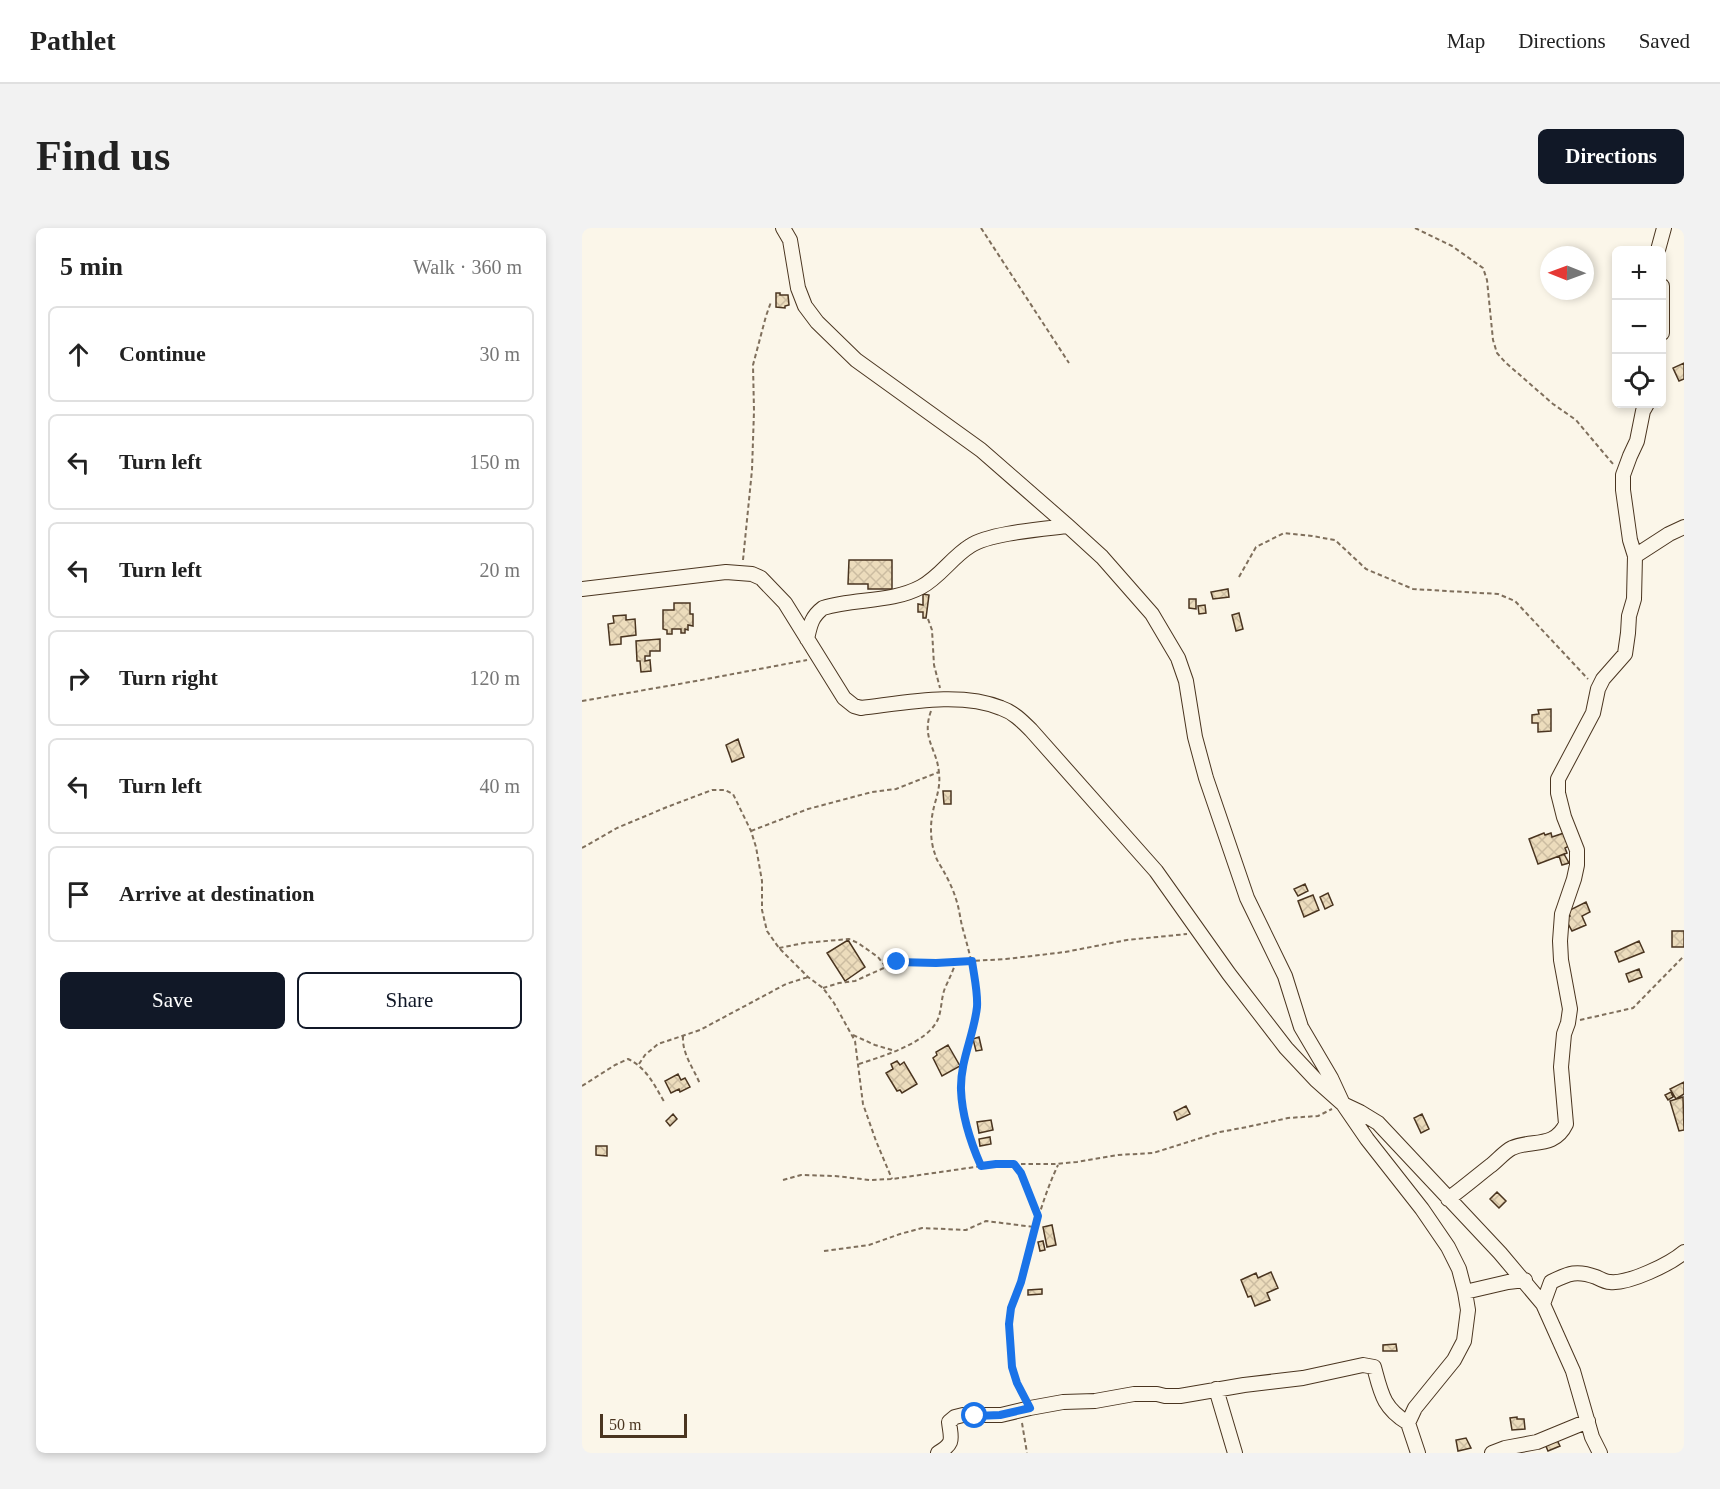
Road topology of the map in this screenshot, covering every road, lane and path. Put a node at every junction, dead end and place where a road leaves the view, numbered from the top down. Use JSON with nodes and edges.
{"nodes":[{"id":1,"x":783,"y":228,"type":"edge"},
{"id":2,"x":981,"y":228,"type":"edge"},
{"id":3,"x":1415,"y":228,"type":"edge"},
{"id":4,"x":1664,"y":228,"type":"edge"},
{"id":5,"x":1658,"y":246,"type":"edge"},
{"id":6,"x":771,"y":303,"type":"dead end"},
{"id":7,"x":1069,"y":363,"type":"dead end"},
{"id":8,"x":1645,"y":408,"type":"edge"},
{"id":9,"x":1623,"y":476,"type":"junction"},
{"id":10,"x":1068,"y":526,"type":"junction"},
{"id":11,"x":1684,"y":527,"type":"edge"},
{"id":12,"x":1635,"y":556,"type":"junction"},
{"id":13,"x":742,"y":572,"type":"junction"},
{"id":14,"x":1239,"y":577,"type":"dead end"},
{"id":15,"x":582,"y":589,"type":"edge"},
{"id":16,"x":928,"y":619,"type":"dead end"},
{"id":17,"x":807,"y":639,"type":"junction"},
{"id":18,"x":819,"y":657,"type":"junction"},
{"id":19,"x":1598,"y":689,"type":"junction"},
{"id":20,"x":950,"y":699,"type":"junction"},
{"id":21,"x":582,"y":700,"type":"edge"},
{"id":22,"x":935,"y":700,"type":"junction"},
{"id":23,"x":939,"y":772,"type":"junction"},
{"id":24,"x":751,"y":831,"type":"junction"},
{"id":25,"x":582,"y":848,"type":"edge"},
{"id":26,"x":1199,"y":932,"type":"junction"},
{"id":27,"x":779,"y":948,"type":"junction"},
{"id":28,"x":1683,"y":957,"type":"edge"},
{"id":29,"x":972,"y":961,"type":"junction"},
{"id":30,"x":956,"y":962,"type":"junction"},
{"id":31,"x":885,"y":966,"type":"junction"},
{"id":32,"x":808,"y":977,"type":"junction"},
{"id":33,"x":823,"y":988,"type":"junction"},
{"id":34,"x":1569,"y":1023,"type":"junction"},
{"id":35,"x":852,"y":1035,"type":"junction"},
{"id":36,"x":683,"y":1036,"type":"junction"},
{"id":37,"x":894,"y":1051,"type":"junction"},
{"id":38,"x":639,"y":1064,"type":"junction"},
{"id":39,"x":858,"y":1065,"type":"junction"},
{"id":40,"x":700,"y":1084,"type":"dead end"},
{"id":41,"x":582,"y":1086,"type":"edge"},
{"id":42,"x":665,"y":1103,"type":"dead end"},
{"id":43,"x":1343,"y":1104,"type":"junction"},
{"id":44,"x":1014,"y":1164,"type":"junction"},
{"id":45,"x":1059,"y":1164,"type":"junction"},
{"id":46,"x":981,"y":1166,"type":"junction"},
{"id":47,"x":892,"y":1179,"type":"junction"},
{"id":48,"x":783,"y":1180,"type":"dead end"},
{"id":49,"x":1449,"y":1198,"type":"junction"},
{"id":50,"x":1038,"y":1216,"type":"junction"},
{"id":51,"x":1035,"y":1227,"type":"junction"},
{"id":52,"x":824,"y":1251,"type":"dead end"},
{"id":53,"x":1684,"y":1252,"type":"edge"},
{"id":54,"x":1524,"y":1280,"type":"junction"},
{"id":55,"x":1465,"y":1292,"type":"junction"},
{"id":56,"x":1543,"y":1304,"type":"junction"},
{"id":57,"x":1216,"y":1389,"type":"junction"},
{"id":58,"x":1025,"y":1410,"type":"junction"},
{"id":59,"x":1588,"y":1421,"type":"junction"},
{"id":60,"x":1408,"y":1423,"type":"junction"},
{"id":61,"x":938,"y":1453,"type":"edge"},
{"id":62,"x":1027,"y":1453,"type":"edge"},
{"id":63,"x":1235,"y":1453,"type":"edge"},
{"id":64,"x":1418,"y":1453,"type":"edge"},
{"id":65,"x":1492,"y":1453,"type":"edge"},
{"id":66,"x":1600,"y":1453,"type":"edge"}],
"edges":[{"from":1,"to":10,"type":"street"},
{"from":2,"to":7,"type":"path"},
{"from":3,"to":9,"type":"path"},
{"from":4,"to":5,"type":"street"},
{"from":6,"to":13,"type":"path"},
{"from":8,"to":9,"type":"street"},
{"from":9,"to":12,"type":"street"},
{"from":10,"to":17,"type":"street"},
{"from":10,"to":43,"type":"street"},
{"from":11,"to":12,"type":"street"},
{"from":12,"to":19,"type":"street"},
{"from":13,"to":15,"type":"street"},
{"from":13,"to":17,"type":"street"},
{"from":14,"to":19,"type":"path"},
{"from":16,"to":20,"type":"path"},
{"from":17,"to":18,"type":"street"},
{"from":18,"to":21,"type":"path"},
{"from":18,"to":22,"type":"street"},
{"from":19,"to":34,"type":"street"},
{"from":20,"to":22,"type":"street"},
{"from":20,"to":26,"type":"street"},
{"from":22,"to":23,"type":"path"},
{"from":23,"to":24,"type":"path"},
{"from":23,"to":29,"type":"path"},
{"from":24,"to":25,"type":"path"},
{"from":24,"to":27,"type":"path"},
{"from":26,"to":29,"type":"path"},
{"from":26,"to":43,"type":"street"},
{"from":27,"to":31,"type":"path"},
{"from":27,"to":32,"type":"path"},
{"from":28,"to":34,"type":"path"},
{"from":29,"to":30,"type":"path"},
{"from":29,"to":46,"type":"path"},
{"from":30,"to":31,"type":"path"},
{"from":30,"to":37,"type":"path"},
{"from":31,"to":33,"type":"path"},
{"from":32,"to":33,"type":"path"},
{"from":32,"to":36,"type":"path"},
{"from":33,"to":35,"type":"path"},
{"from":34,"to":49,"type":"street"},
{"from":35,"to":37,"type":"path"},
{"from":35,"to":39,"type":"path"},
{"from":36,"to":38,"type":"path"},
{"from":36,"to":40,"type":"path"},
{"from":37,"to":39,"type":"path"},
{"from":38,"to":41,"type":"path"},
{"from":38,"to":42,"type":"path"},
{"from":39,"to":47,"type":"path"},
{"from":43,"to":45,"type":"path"},
{"from":43,"to":49,"type":"street"},
{"from":43,"to":55,"type":"street"},
{"from":44,"to":45,"type":"path"},
{"from":44,"to":46,"type":"path"},
{"from":44,"to":50,"type":"path"},
{"from":45,"to":50,"type":"path"},
{"from":46,"to":47,"type":"path"},
{"from":47,"to":48,"type":"path"},
{"from":49,"to":54,"type":"street"},
{"from":50,"to":51,"type":"path"},
{"from":51,"to":52,"type":"path"},
{"from":51,"to":58,"type":"path"},
{"from":53,"to":56,"type":"street"},
{"from":54,"to":55,"type":"street"},
{"from":54,"to":56,"type":"street"},
{"from":55,"to":60,"type":"street"},
{"from":56,"to":59,"type":"street"},
{"from":57,"to":58,"type":"street"},
{"from":57,"to":60,"type":"street"},
{"from":57,"to":63,"type":"street"},
{"from":58,"to":61,"type":"street"},
{"from":58,"to":62,"type":"path"},
{"from":59,"to":65,"type":"street"},
{"from":59,"to":66,"type":"street"},
{"from":60,"to":64,"type":"street"}]}
